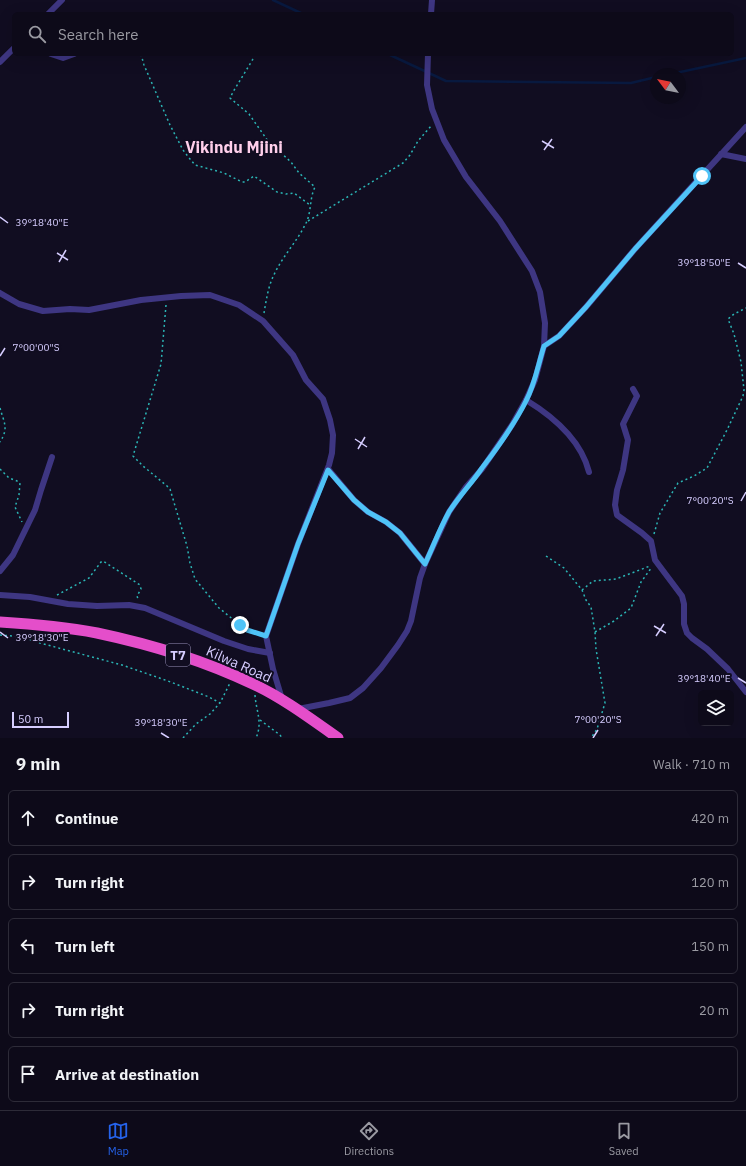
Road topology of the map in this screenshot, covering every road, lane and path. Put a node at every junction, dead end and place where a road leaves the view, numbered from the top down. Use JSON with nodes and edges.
{"nodes":[{"id":1,"x":62,"y":0,"type":"edge"},
{"id":2,"x":432,"y":0,"type":"edge"},
{"id":3,"x":50,"y":12,"type":"edge"},
{"id":4,"x":431,"y":12,"type":"edge"},
{"id":5,"x":12,"y":50,"type":"edge"},
{"id":6,"x":57,"y":56,"type":"edge"},
{"id":7,"x":68,"y":56,"type":"edge"},
{"id":8,"x":142,"y":56,"type":"edge"},
{"id":9,"x":428,"y":56,"type":"edge"},
{"id":10,"x":253,"y":59,"type":"dead end"},
{"id":11,"x":0,"y":62,"type":"edge"},
{"id":12,"x":436,"y":121,"type":"junction"},
{"id":13,"x":746,"y":127,"type":"edge"},
{"id":14,"x":739,"y":134,"type":"junction"},
{"id":15,"x":746,"y":136,"type":"edge"},
{"id":16,"x":721,"y":154,"type":"junction"},
{"id":17,"x":746,"y":159,"type":"edge"},
{"id":18,"x":310,"y":205,"type":"junction"},
{"id":19,"x":307,"y":222,"type":"junction"},
{"id":20,"x":0,"y":293,"type":"edge"},
{"id":21,"x":167,"y":297,"type":"junction"},
{"id":22,"x":746,"y":308,"type":"edge"},
{"id":23,"x":263,"y":321,"type":"junction"},
{"id":24,"x":544,"y":346,"type":"junction"},
{"id":25,"x":633,"y":389,"type":"dead end"},
{"id":26,"x":526,"y":400,"type":"junction"},
{"id":27,"x":0,"y":408,"type":"edge"},
{"id":28,"x":0,"y":442,"type":"edge"},
{"id":29,"x":52,"y":457,"type":"dead end"},
{"id":30,"x":0,"y":469,"type":"edge"},
{"id":31,"x":328,"y":470,"type":"junction"},
{"id":32,"x":589,"y":472,"type":"dead end"},
{"id":33,"x":26,"y":528,"type":"junction"},
{"id":34,"x":651,"y":541,"type":"junction"},
{"id":35,"x":546,"y":556,"type":"dead end"},
{"id":36,"x":425,"y":564,"type":"junction"},
{"id":37,"x":0,"y":571,"type":"edge"},
{"id":38,"x":582,"y":590,"type":"junction"},
{"id":39,"x":0,"y":595,"type":"edge"},
{"id":40,"x":47,"y":601,"type":"junction"},
{"id":41,"x":145,"y":608,"type":"junction"},
{"id":42,"x":0,"y":622,"type":"edge"},
{"id":43,"x":595,"y":632,"type":"junction"},
{"id":44,"x":0,"y":635,"type":"edge"},
{"id":45,"x":266,"y":636,"type":"junction"},
{"id":46,"x":270,"y":653,"type":"junction"},
{"id":47,"x":234,"y":676,"type":"junction"},
{"id":48,"x":254,"y":684,"type":"junction"},
{"id":49,"x":746,"y":692,"type":"edge"},
{"id":50,"x":282,"y":700,"type":"junction"},
{"id":51,"x":220,"y":703,"type":"junction"},
{"id":52,"x":296,"y":709,"type":"junction"},
{"id":53,"x":260,"y":720,"type":"junction"},
{"id":54,"x":183,"y":738,"type":"edge"},
{"id":55,"x":256,"y":738,"type":"edge"},
{"id":56,"x":282,"y":738,"type":"edge"},
{"id":57,"x":338,"y":738,"type":"edge"},
{"id":58,"x":591,"y":738,"type":"edge"}],
"edges":[{"from":1,"to":3,"type":"street"},
{"from":2,"to":4,"type":"street"},
{"from":5,"to":11,"type":"street"},
{"from":6,"to":7,"type":"street"},
{"from":8,"to":18,"type":"path"},
{"from":9,"to":12,"type":"street"},
{"from":10,"to":18,"type":"path"},
{"from":12,"to":19,"type":"path"},
{"from":12,"to":24,"type":"street"},
{"from":13,"to":14,"type":"street"},
{"from":14,"to":15,"type":"street"},
{"from":14,"to":16,"type":"street"},
{"from":16,"to":17,"type":"street"},
{"from":16,"to":24,"type":"street"},
{"from":18,"to":19,"type":"path"},
{"from":19,"to":23,"type":"path"},
{"from":20,"to":21,"type":"street"},
{"from":21,"to":23,"type":"street"},
{"from":21,"to":45,"type":"path"},
{"from":22,"to":34,"type":"path"},
{"from":23,"to":31,"type":"street"},
{"from":24,"to":26,"type":"street"},
{"from":25,"to":34,"type":"street"},
{"from":26,"to":32,"type":"street"},
{"from":26,"to":36,"type":"street"},
{"from":27,"to":28,"type":"path"},
{"from":29,"to":33,"type":"street"},
{"from":30,"to":33,"type":"path"},
{"from":31,"to":36,"type":"street"},
{"from":31,"to":45,"type":"street"},
{"from":33,"to":37,"type":"street"},
{"from":34,"to":49,"type":"street"},
{"from":35,"to":38,"type":"path"},
{"from":36,"to":52,"type":"street"},
{"from":38,"to":43,"type":"path"},
{"from":38,"to":43,"type":"path"},
{"from":39,"to":40,"type":"street"},
{"from":40,"to":41,"type":"street"},
{"from":40,"to":41,"type":"path"},
{"from":41,"to":46,"type":"street"},
{"from":42,"to":47,"type":"highway","name":"Kilwa Road","number":"T7"},
{"from":43,"to":58,"type":"path"},
{"from":44,"to":51,"type":"path"},
{"from":45,"to":46,"type":"street"},
{"from":46,"to":50,"type":"street"},
{"from":47,"to":48,"type":"highway","name":"Kilwa Road","number":"T7"},
{"from":47,"to":51,"type":"path"},
{"from":48,"to":50,"type":"highway","name":"Kilwa Road","number":"T7"},
{"from":48,"to":53,"type":"path"},
{"from":50,"to":52,"type":"highway","name":"Kilwa Road","number":"T7"},
{"from":51,"to":54,"type":"path"},
{"from":52,"to":57,"type":"highway","name":"Kilwa Road","number":"T7"},
{"from":53,"to":55,"type":"path"},
{"from":53,"to":56,"type":"path"}]}
